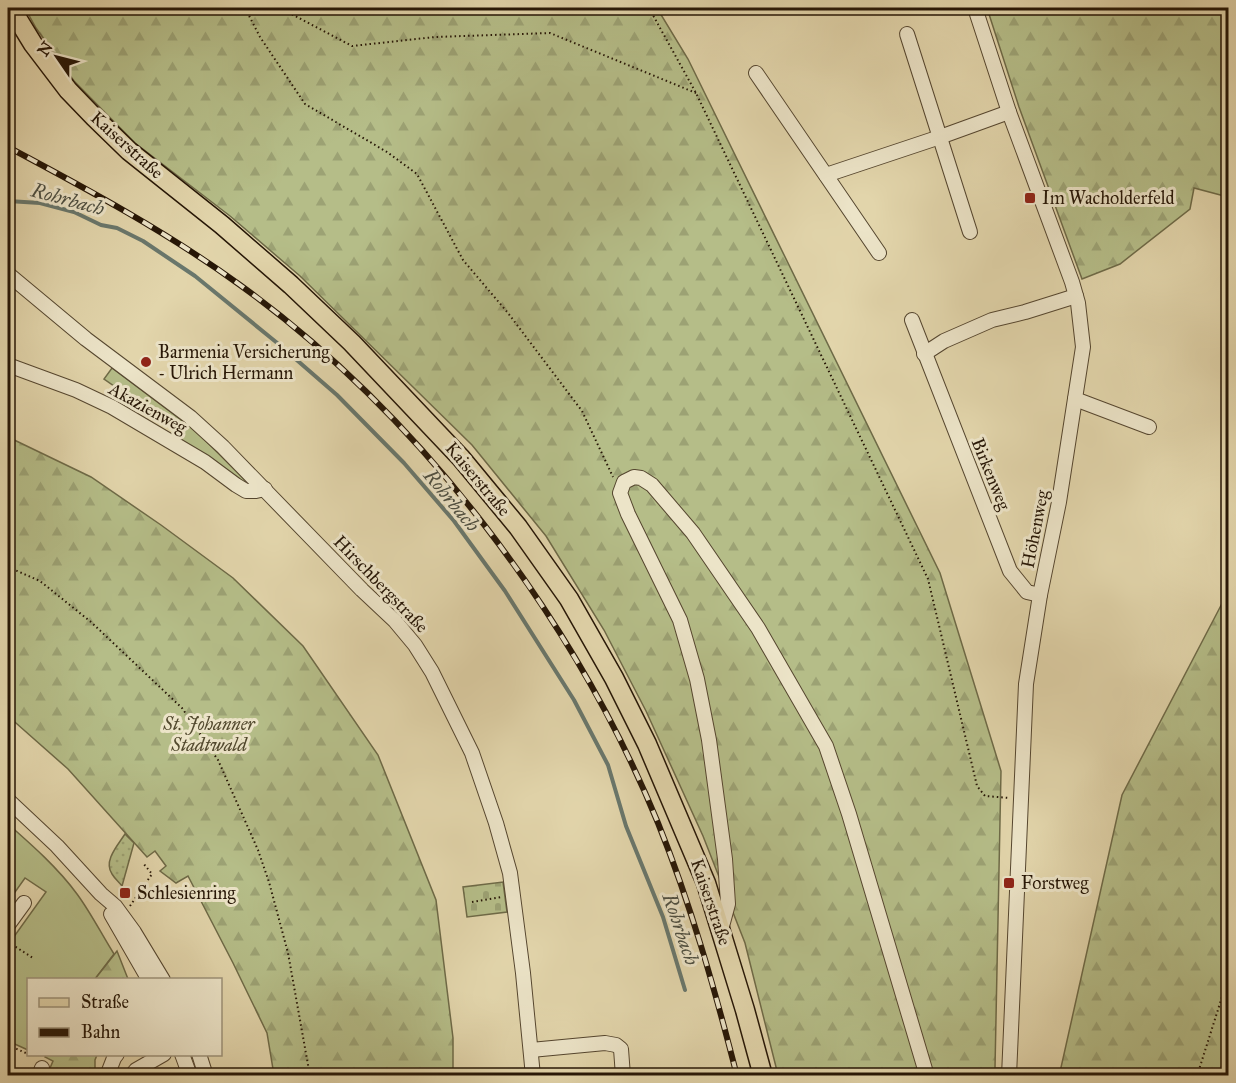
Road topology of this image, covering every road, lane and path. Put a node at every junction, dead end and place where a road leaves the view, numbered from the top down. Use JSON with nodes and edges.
{"nodes":[{"id":1,"x":245,"y":8,"type":"edge"},
{"id":2,"x":280,"y":8,"type":"edge"},
{"id":3,"x":649,"y":8,"type":"edge"},
{"id":4,"x":975,"y":8,"type":"edge"},
{"id":5,"x":10,"y":11,"type":"edge"},
{"id":6,"x":907,"y":34,"type":"dead end"},
{"id":7,"x":756,"y":73,"type":"dead end"},
{"id":8,"x":696,"y":93,"type":"junction"},
{"id":9,"x":1009,"y":112,"type":"junction"},
{"id":10,"x":940,"y":137,"type":"junction"},
{"id":11,"x":826,"y":175,"type":"junction"},
{"id":12,"x":970,"y":232,"type":"dead end"},
{"id":13,"x":879,"y":253,"type":"dead end"},
{"id":14,"x":8,"y":274,"type":"edge"},
{"id":15,"x":1076,"y":296,"type":"junction"},
{"id":16,"x":912,"y":320,"type":"dead end"},
{"id":17,"x":924,"y":354,"type":"junction"},
{"id":18,"x":8,"y":365,"type":"edge"},
{"id":19,"x":1075,"y":399,"type":"junction"},
{"id":20,"x":1149,"y":427,"type":"dead end"},
{"id":21,"x":265,"y":489,"type":"junction"},
{"id":22,"x":620,"y":493,"type":"junction"},
{"id":23,"x":8,"y":567,"type":"edge"},
{"id":24,"x":1040,"y":595,"type":"junction"},
{"id":25,"x":8,"y":769,"type":"edge"},
{"id":26,"x":9,"y":794,"type":"edge"},
{"id":27,"x":1022,"y":799,"type":"junction"},
{"id":28,"x":143,"y":863,"type":"dead end"},
{"id":29,"x":101,"y":894,"type":"junction"},
{"id":30,"x":501,"y":897,"type":"dead end"},
{"id":31,"x":472,"y":902,"type":"dead end"},
{"id":32,"x":24,"y":903,"type":"dead end"},
{"id":33,"x":129,"y":909,"type":"dead end"},
{"id":34,"x":8,"y":925,"type":"edge"},
{"id":35,"x":722,"y":930,"type":"junction"},
{"id":36,"x":8,"y":942,"type":"edge"},
{"id":37,"x":132,"y":950,"type":"junction"},
{"id":38,"x":33,"y":958,"type":"dead end"},
{"id":39,"x":140,"y":978,"type":"edge"},
{"id":40,"x":148,"y":978,"type":"edge"},
{"id":41,"x":162,"y":978,"type":"edge"},
{"id":42,"x":1228,"y":978,"type":"edge"},
{"id":43,"x":8,"y":1045,"type":"edge"},
{"id":44,"x":531,"y":1050,"type":"junction"},
{"id":45,"x":1228,"y":1052,"type":"edge"},
{"id":46,"x":27,"y":1053,"type":"edge"},
{"id":47,"x":107,"y":1056,"type":"edge"},
{"id":48,"x":116,"y":1056,"type":"edge"},
{"id":49,"x":160,"y":1056,"type":"edge"},
{"id":50,"x":183,"y":1056,"type":"edge"},
{"id":51,"x":193,"y":1056,"type":"edge"},
{"id":52,"x":200,"y":1056,"type":"edge"},
{"id":53,"x":205,"y":1074,"type":"edge"},
{"id":54,"x":106,"y":1076,"type":"edge"},
{"id":55,"x":131,"y":1076,"type":"edge"},
{"id":56,"x":190,"y":1076,"type":"edge"},
{"id":57,"x":310,"y":1076,"type":"edge"},
{"id":58,"x":533,"y":1076,"type":"edge"},
{"id":59,"x":623,"y":1076,"type":"edge"},
{"id":60,"x":763,"y":1076,"type":"edge"},
{"id":61,"x":927,"y":1076,"type":"edge"},
{"id":62,"x":1009,"y":1076,"type":"edge"},
{"id":63,"x":1197,"y":1076,"type":"edge"},
{"id":64,"x":1218,"y":1076,"type":"edge"}],
"edges":[{"from":1,"to":22,"type":"path"},
{"from":2,"to":8,"type":"path"},
{"from":3,"to":8,"type":"path"},
{"from":4,"to":9,"type":"street","name":"Höhenweg"},
{"from":5,"to":35,"type":"main road","name":"Kaiserstraße"},
{"from":6,"to":10,"type":"street"},
{"from":7,"to":11,"type":"street"},
{"from":8,"to":27,"type":"path"},
{"from":9,"to":10,"type":"street"},
{"from":9,"to":15,"type":"street","name":"Höhenweg"},
{"from":10,"to":11,"type":"street"},
{"from":10,"to":12,"type":"street"},
{"from":11,"to":13,"type":"street"},
{"from":14,"to":21,"type":"street","name":"Hirschbergstraße"},
{"from":15,"to":17,"type":"street"},
{"from":15,"to":19,"type":"street","name":"Höhenweg"},
{"from":16,"to":17,"type":"street","name":"Birkenweg"},
{"from":17,"to":24,"type":"street","name":"Birkenweg"},
{"from":18,"to":21,"type":"street","name":"Akazienweg"},
{"from":19,"to":20,"type":"street"},
{"from":19,"to":24,"type":"street","name":"Höhenweg"},
{"from":21,"to":44,"type":"street","name":"Hirschbergstraße"},
{"from":22,"to":35,"type":"street"},
{"from":22,"to":61,"type":"street"},
{"from":23,"to":57,"type":"path"},
{"from":24,"to":27,"type":"street","name":"Höhenweg"},
{"from":25,"to":26,"type":"path"},
{"from":26,"to":29,"type":"street"},
{"from":27,"to":62,"type":"street","name":"Höhenweg"},
{"from":28,"to":33,"type":"path"},
{"from":29,"to":37,"type":"street"},
{"from":29,"to":41,"type":"street"},
{"from":30,"to":31,"type":"path"},
{"from":32,"to":34,"type":"street"},
{"from":35,"to":60,"type":"main road","name":"Kaiserstraße"},
{"from":36,"to":38,"type":"path"},
{"from":37,"to":39,"type":"street"},
{"from":37,"to":40,"type":"street"},
{"from":42,"to":63,"type":"path"},
{"from":43,"to":46,"type":"path"},
{"from":44,"to":58,"type":"street","name":"Hirschbergstraße"},
{"from":44,"to":59,"type":"street"},
{"from":45,"to":64,"type":"path"},
{"from":47,"to":54,"type":"street"},
{"from":48,"to":54,"type":"street"},
{"from":49,"to":55,"type":"street"},
{"from":50,"to":56,"type":"street"},
{"from":51,"to":53,"type":"street"},
{"from":52,"to":53,"type":"street"}]}
